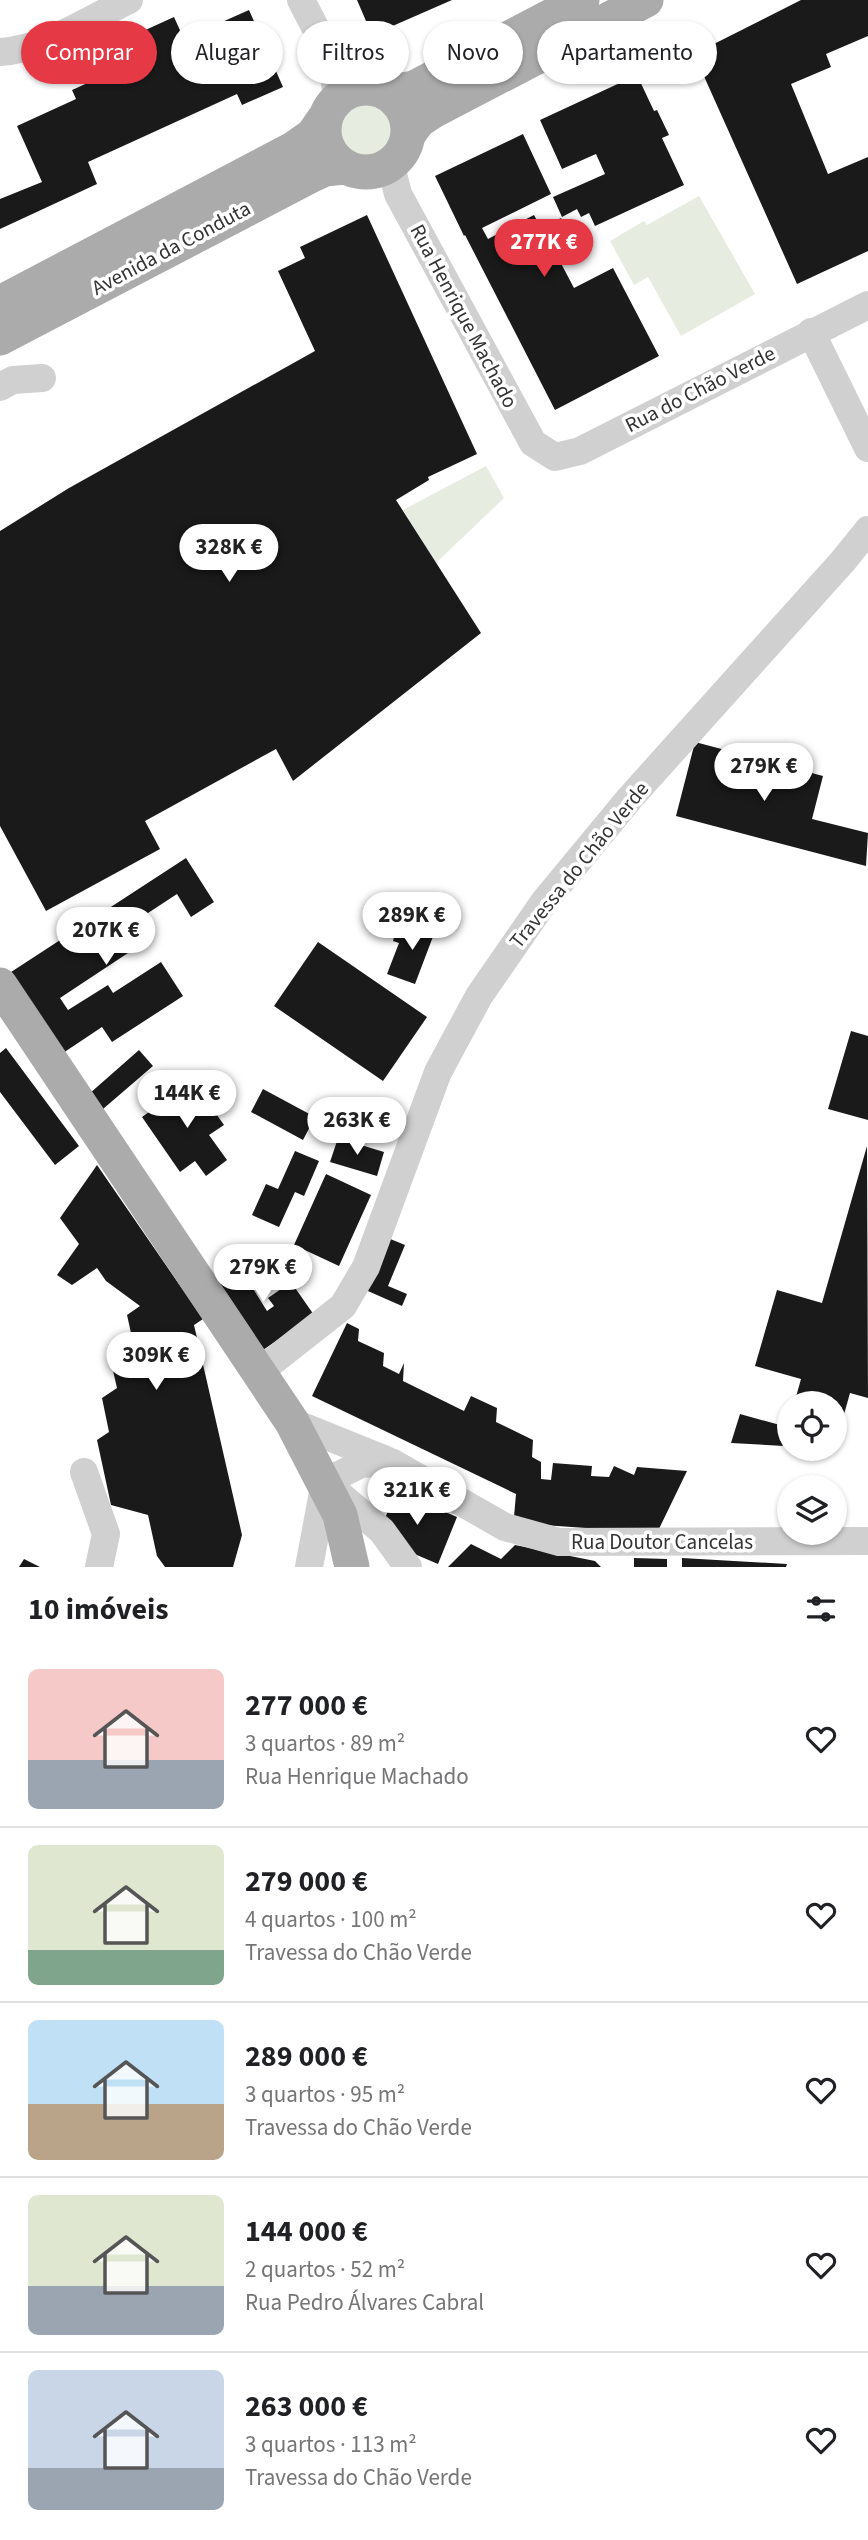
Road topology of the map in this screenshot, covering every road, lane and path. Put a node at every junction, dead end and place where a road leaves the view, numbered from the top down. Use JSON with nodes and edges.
{"nodes":[{"id":1,"x":129,"y":0,"type":"edge"},
{"id":2,"x":301,"y":0,"type":"edge"},
{"id":3,"x":582,"y":0,"type":"edge"},
{"id":4,"x":646,"y":0,"type":"edge"},
{"id":5,"x":0,"y":52,"type":"edge"},
{"id":6,"x":351,"y":99,"type":"junction"},
{"id":7,"x":383,"y":165,"type":"junction"},
{"id":8,"x":0,"y":303,"type":"edge"},
{"id":9,"x":868,"y":305,"type":"edge"},
{"id":10,"x":811,"y":332,"type":"junction"},
{"id":11,"x":0,"y":338,"type":"edge"},
{"id":12,"x":43,"y":378,"type":"dead end"},
{"id":13,"x":0,"y":387,"type":"edge"},
{"id":14,"x":533,"y":443,"type":"joint"},
{"id":15,"x":868,"y":447,"type":"edge"},
{"id":16,"x":868,"y":530,"type":"edge"},
{"id":17,"x":0,"y":985,"type":"edge"},
{"id":18,"x":259,"y":1372,"type":"junction"},
{"id":19,"x":292,"y":1422,"type":"junction"},
{"id":20,"x":391,"y":1462,"type":"junction"},
{"id":21,"x":84,"y":1472,"type":"dead end"},
{"id":22,"x":325,"y":1482,"type":"junction"},
{"id":23,"x":868,"y":1541,"type":"edge"},
{"id":24,"x":99,"y":1567,"type":"edge"},
{"id":25,"x":309,"y":1567,"type":"edge"},
{"id":26,"x":352,"y":1567,"type":"edge"},
{"id":27,"x":408,"y":1567,"type":"edge"}],
"edges":[{"from":1,"to":5,"type":"street"},
{"from":2,"to":6,"type":"street"},
{"from":3,"to":6,"type":"main road"},
{"from":4,"to":7,"type":"main road","name":"Avenida da Conduta"},
{"from":6,"to":7,"type":"main road"},
{"from":6,"to":7,"type":"main road"},
{"from":6,"to":8,"type":"main road","name":"Avenida da Conduta"},
{"from":7,"to":11,"type":"main road","name":"Avenida da Conduta"},
{"from":7,"to":14,"type":"street","name":"Rua Henrique Machado"},
{"from":9,"to":10,"type":"street","name":"Rua do Chão Verde"},
{"from":10,"to":14,"type":"street","name":"Rua do Chão Verde"},
{"from":10,"to":15,"type":"street"},
{"from":12,"to":13,"type":"street"},
{"from":16,"to":18,"type":"street","name":"Travessa do Chão Verde"},
{"from":17,"to":18,"type":"main road"},
{"from":18,"to":19,"type":"main road"},
{"from":19,"to":20,"type":"street","name":"Rua Doutor Cancelas"},
{"from":19,"to":22,"type":"main road"},
{"from":20,"to":22,"type":"street"},
{"from":20,"to":23,"type":"street","name":"Rua Doutor Cancelas"},
{"from":21,"to":24,"type":"street"},
{"from":22,"to":25,"type":"street"},
{"from":22,"to":26,"type":"main road"},
{"from":22,"to":27,"type":"street"}]}
